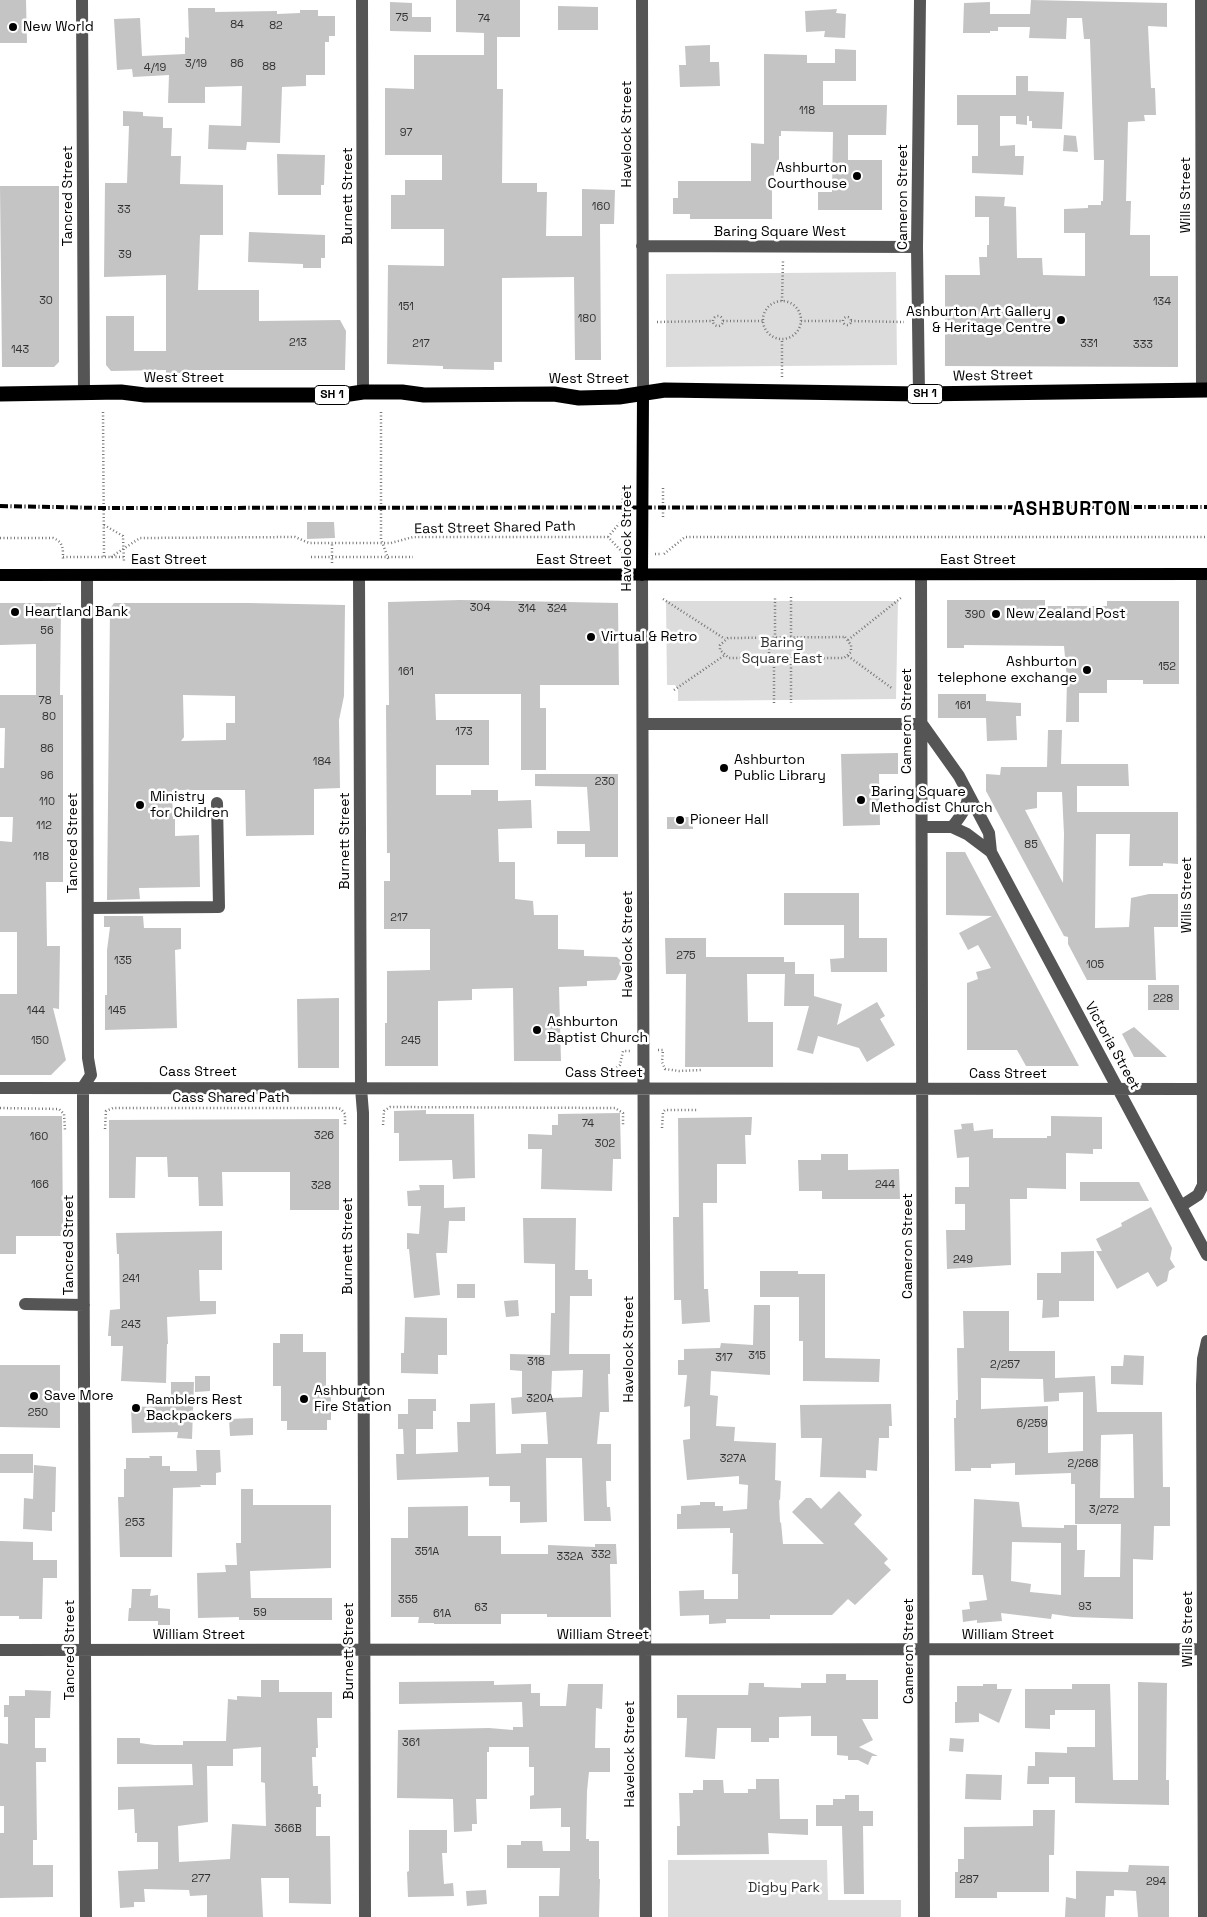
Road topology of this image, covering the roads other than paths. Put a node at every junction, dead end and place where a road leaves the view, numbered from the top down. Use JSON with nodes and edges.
{"nodes":[{"id":1,"x":82,"y":0,"type":"edge"},
{"id":2,"x":362,"y":0,"type":"edge"},
{"id":3,"x":642,"y":0,"type":"edge"},
{"id":4,"x":920,"y":0,"type":"edge"},
{"id":5,"x":1201,"y":0,"type":"edge"},
{"id":6,"x":642,"y":246,"type":"junction"},
{"id":7,"x":917,"y":247,"type":"junction"},
{"id":8,"x":1204,"y":390,"type":"edge"},
{"id":9,"x":363,"y":392,"type":"junction"},
{"id":10,"x":84,"y":393,"type":"junction"},
{"id":11,"x":0,"y":394,"type":"edge"},
{"id":12,"x":643,"y":394,"type":"junction"},
{"id":13,"x":919,"y":394,"type":"junction"},
{"id":14,"x":1205,"y":574,"type":"edge"},
{"id":15,"x":87,"y":575,"type":"junction"},
{"id":16,"x":359,"y":575,"type":"junction"},
{"id":17,"x":642,"y":575,"type":"junction"},
{"id":18,"x":921,"y":575,"type":"junction"},
{"id":19,"x":0,"y":576,"type":"edge"},
{"id":20,"x":642,"y":724,"type":"junction"},
{"id":21,"x":922,"y":724,"type":"junction"},
{"id":22,"x":969,"y":795,"type":"junction"},
{"id":23,"x":218,"y":803,"type":"dead end"},
{"id":24,"x":922,"y":827,"type":"junction"},
{"id":25,"x":952,"y":827,"type":"junction"},
{"id":26,"x":991,"y":852,"type":"junction"},
{"id":27,"x":88,"y":908,"type":"junction"},
{"id":28,"x":83,"y":1087,"type":"junction"},
{"id":29,"x":0,"y":1088,"type":"edge"},
{"id":30,"x":360,"y":1088,"type":"junction"},
{"id":31,"x":643,"y":1088,"type":"junction"},
{"id":32,"x":923,"y":1089,"type":"junction"},
{"id":33,"x":1118,"y":1089,"type":"junction"},
{"id":34,"x":1205,"y":1089,"type":"edge"},
{"id":35,"x":1181,"y":1206,"type":"junction"},
{"id":36,"x":1207,"y":1255,"type":"edge"},
{"id":37,"x":25,"y":1304,"type":"dead end"},
{"id":38,"x":84,"y":1305,"type":"junction"},
{"id":39,"x":1207,"y":1341,"type":"edge"},
{"id":40,"x":1205,"y":1649,"type":"edge"},
{"id":41,"x":0,"y":1650,"type":"edge"},
{"id":42,"x":85,"y":1650,"type":"junction"},
{"id":43,"x":364,"y":1650,"type":"junction"},
{"id":44,"x":645,"y":1650,"type":"junction"},
{"id":45,"x":924,"y":1650,"type":"junction"},
{"id":46,"x":86,"y":1917,"type":"edge"},
{"id":47,"x":365,"y":1917,"type":"edge"},
{"id":48,"x":646,"y":1917,"type":"edge"},
{"id":49,"x":924,"y":1917,"type":"edge"},
{"id":50,"x":1204,"y":1917,"type":"edge"}],
"edges":[{"from":1,"to":10,"type":"street","name":"Tancred Street"},
{"from":2,"to":9,"type":"street","name":"Burnett Street"},
{"from":3,"to":6,"type":"street","name":"Havelock Street"},
{"from":4,"to":7,"type":"street","name":"Cameron Street"},
{"from":5,"to":8,"type":"street","name":"Wills Street"},
{"from":6,"to":7,"type":"street","name":"Baring Square West"},
{"from":6,"to":12,"type":"street","name":"Havelock Street"},
{"from":7,"to":13,"type":"street","name":"Cameron Street"},
{"from":8,"to":13,"type":"highway","name":"West Street","number":"SH 1"},
{"from":9,"to":10,"type":"highway","name":"West Street","number":"SH 1"},
{"from":9,"to":12,"type":"highway","name":"West Street","number":"SH 1"},
{"from":10,"to":11,"type":"highway","name":"West Street","number":"SH 1"},
{"from":12,"to":13,"type":"highway","name":"West Street","number":"SH 1"},
{"from":12,"to":17,"type":"main road","name":"Havelock Street"},
{"from":14,"to":18,"type":"main road","name":"East Street"},
{"from":14,"to":34,"type":"street","name":"Wills Street"},
{"from":15,"to":16,"type":"main road","name":"East Street"},
{"from":15,"to":19,"type":"main road","name":"East Street"},
{"from":15,"to":27,"type":"street","name":"Tancred Street"},
{"from":16,"to":17,"type":"main road","name":"East Street"},
{"from":16,"to":30,"type":"street","name":"Burnett Street"},
{"from":17,"to":18,"type":"main road","name":"East Street"},
{"from":17,"to":20,"type":"street","name":"Havelock Street"},
{"from":18,"to":21,"type":"street","name":"Cameron Street"},
{"from":20,"to":21,"type":"street"},
{"from":20,"to":31,"type":"street","name":"Havelock Street"},
{"from":21,"to":22,"type":"street","name":"Victoria Street"},
{"from":21,"to":24,"type":"street","name":"Cameron Street"},
{"from":22,"to":25,"type":"street"},
{"from":22,"to":26,"type":"street","name":"Victoria Street"},
{"from":23,"to":27,"type":"street"},
{"from":24,"to":25,"type":"street","name":"Victoria Street"},
{"from":24,"to":32,"type":"street","name":"Cameron Street"},
{"from":25,"to":26,"type":"street","name":"Victoria Street"},
{"from":26,"to":33,"type":"street","name":"Victoria Street"},
{"from":27,"to":28,"type":"street","name":"Tancred Street"},
{"from":28,"to":29,"type":"street","name":"Cass Street"},
{"from":28,"to":30,"type":"street","name":"Cass Street"},
{"from":28,"to":38,"type":"street","name":"Tancred Street"},
{"from":30,"to":31,"type":"street","name":"Cass Street"},
{"from":30,"to":43,"type":"street","name":"Burnett Street"},
{"from":31,"to":32,"type":"street","name":"Cass Street"},
{"from":31,"to":44,"type":"street","name":"Havelock Street"},
{"from":32,"to":33,"type":"street","name":"Cass Street"},
{"from":32,"to":45,"type":"street","name":"Cameron Street"},
{"from":33,"to":34,"type":"street","name":"Cass Street"},
{"from":33,"to":35,"type":"street","name":"Victoria Street"},
{"from":34,"to":35,"type":"street","name":"Wills Street"},
{"from":35,"to":36,"type":"street","name":"Victoria Street"},
{"from":37,"to":38,"type":"street"},
{"from":38,"to":42,"type":"street","name":"Tancred Street"},
{"from":39,"to":40,"type":"street","name":"Wills Street"},
{"from":40,"to":45,"type":"street","name":"William Street"},
{"from":40,"to":50,"type":"street","name":"Wills Street"},
{"from":41,"to":42,"type":"street","name":"William Street"},
{"from":42,"to":43,"type":"street","name":"William Street"},
{"from":42,"to":46,"type":"street","name":"Tancred Street"},
{"from":43,"to":44,"type":"street","name":"William Street"},
{"from":43,"to":47,"type":"street","name":"Burnett Street"},
{"from":44,"to":45,"type":"street","name":"William Street"},
{"from":44,"to":48,"type":"street","name":"Havelock Street"},
{"from":45,"to":49,"type":"street","name":"Cameron Street"}]}
